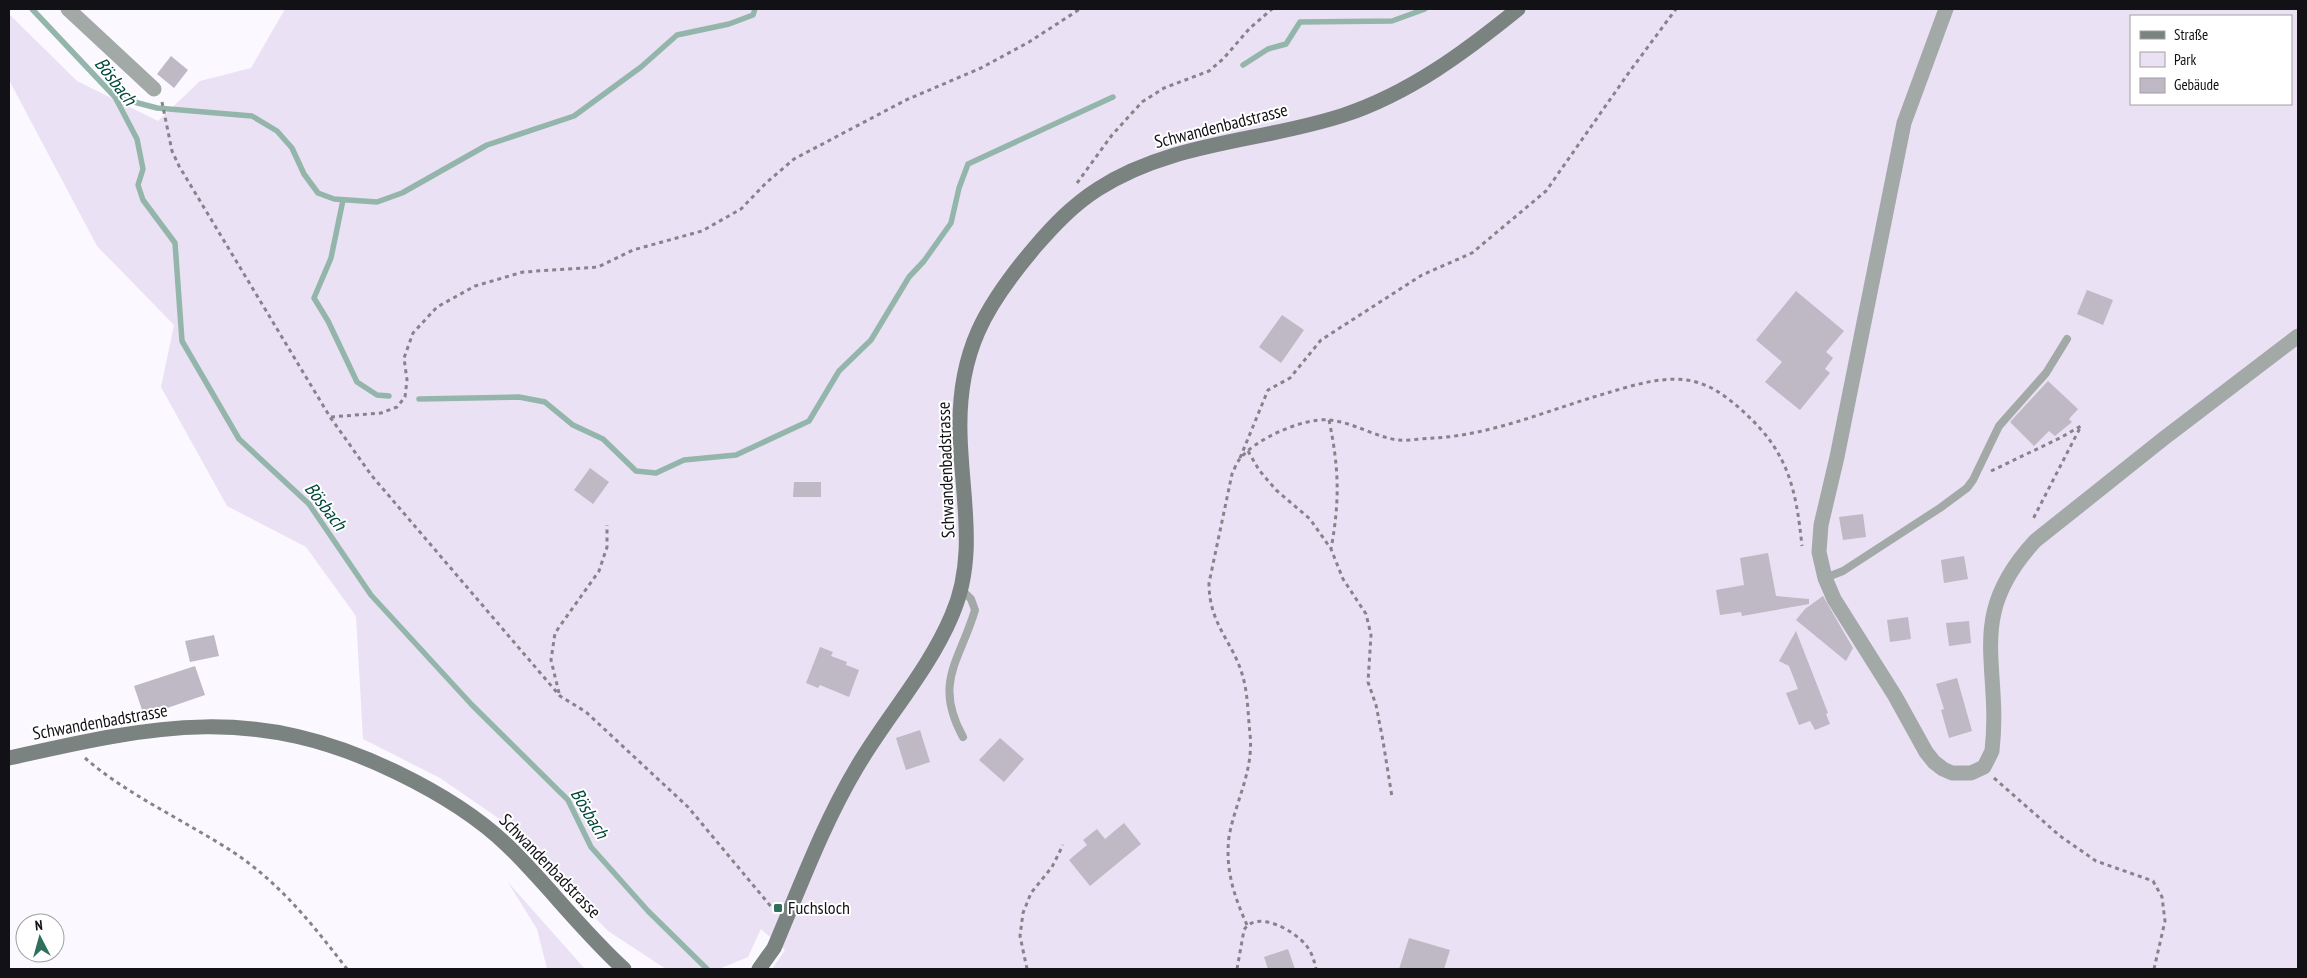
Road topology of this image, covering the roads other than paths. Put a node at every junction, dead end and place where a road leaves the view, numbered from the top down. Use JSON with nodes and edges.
{"nodes":[{"id":1,"x":68,"y":9,"type":"edge"},
{"id":2,"x":1518,"y":9,"type":"edge"},
{"id":3,"x":1946,"y":9,"type":"edge"},
{"id":4,"x":154,"y":90,"type":"dead end"},
{"id":5,"x":2298,"y":336,"type":"edge"},
{"id":6,"x":2067,"y":339,"type":"dead end"},
{"id":7,"x":1824,"y":578,"type":"junction"},
{"id":8,"x":961,"y":589,"type":"junction"},
{"id":9,"x":963,"y":737,"type":"dead end"},
{"id":10,"x":9,"y":758,"type":"edge"},
{"id":11,"x":624,"y":969,"type":"edge"},
{"id":12,"x":759,"y":969,"type":"edge"}],
"edges":[{"from":1,"to":4,"type":"street"},
{"from":2,"to":8,"type":"street","name":"Schwandenbadstrasse"},
{"from":3,"to":7,"type":"street"},
{"from":5,"to":7,"type":"street"},
{"from":6,"to":7,"type":"lane"},
{"from":8,"to":9,"type":"lane"},
{"from":8,"to":12,"type":"street","name":"Schwandenbadstrasse"},
{"from":10,"to":11,"type":"street","name":"Schwandenbadstrasse"}]}
